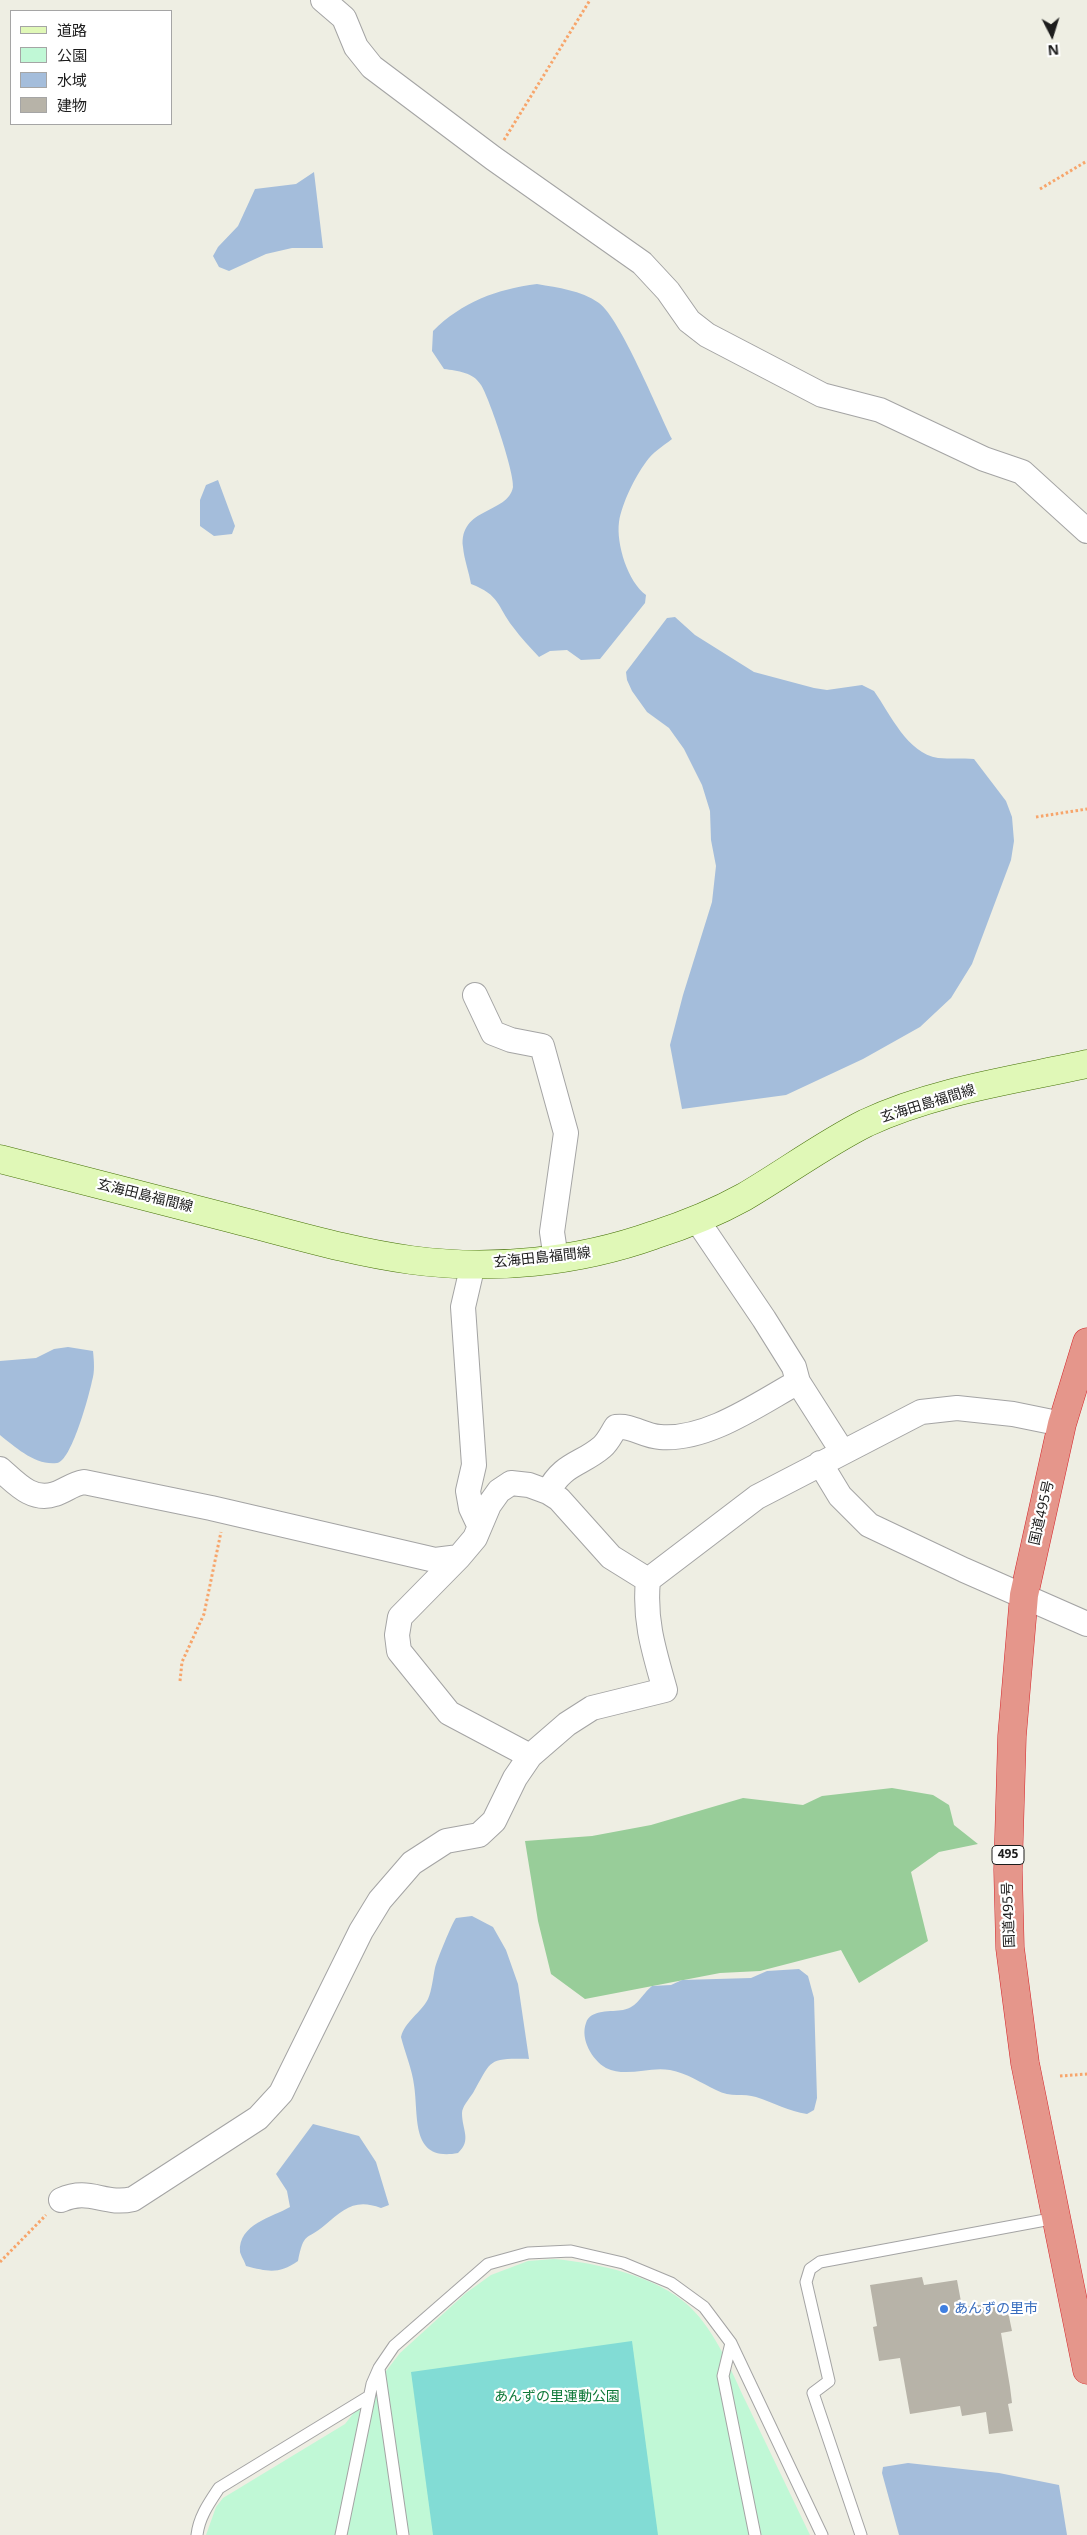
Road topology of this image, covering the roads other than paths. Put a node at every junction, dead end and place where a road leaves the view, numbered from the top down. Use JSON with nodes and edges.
{"nodes":[{"id":1,"x":323,"y":0,"type":"edge"},
{"id":2,"x":1087,"y":531,"type":"edge"},
{"id":3,"x":475,"y":995,"type":"dead end"},
{"id":4,"x":1087,"y":1064,"type":"edge"},
{"id":5,"x":0,"y":1159,"type":"edge"},
{"id":6,"x":697,"y":1220,"type":"junction"},
{"id":7,"x":556,"y":1259,"type":"junction"},
{"id":8,"x":473,"y":1264,"type":"junction"},
{"id":9,"x":1087,"y":1342,"type":"edge"},
{"id":10,"x":798,"y":1382,"type":"junction"},
{"id":11,"x":1062,"y":1424,"type":"junction"},
{"id":12,"x":842,"y":1452,"type":"junction"},
{"id":13,"x":820,"y":1463,"type":"junction"},
{"id":14,"x":0,"y":1469,"type":"edge"},
{"id":15,"x":548,"y":1492,"type":"junction"},
{"id":16,"x":479,"y":1525,"type":"junction"},
{"id":17,"x":459,"y":1557,"type":"junction"},
{"id":18,"x":648,"y":1580,"type":"junction"},
{"id":19,"x":1024,"y":1594,"type":"junction"},
{"id":20,"x":1087,"y":1624,"type":"edge"},
{"id":21,"x":530,"y":1756,"type":"junction"},
{"id":22,"x":61,"y":2200,"type":"road end"},
{"id":23,"x":1056,"y":2218,"type":"junction"},
{"id":24,"x":731,"y":2342,"type":"junction"},
{"id":25,"x":378,"y":2368,"type":"junction"},
{"id":26,"x":1087,"y":2370,"type":"edge"},
{"id":27,"x":368,"y":2397,"type":"junction"},
{"id":28,"x":344,"y":2518,"type":"junction"},
{"id":29,"x":197,"y":2535,"type":"edge"},
{"id":30,"x":341,"y":2535,"type":"edge"},
{"id":31,"x":347,"y":2535,"type":"edge"},
{"id":32,"x":403,"y":2535,"type":"edge"},
{"id":33,"x":756,"y":2535,"type":"edge"},
{"id":34,"x":822,"y":2535,"type":"edge"},
{"id":35,"x":861,"y":2535,"type":"edge"}],
"edges":[{"from":1,"to":2,"type":"street"},
{"from":3,"to":7,"type":"street"},
{"from":4,"to":6,"type":"main road","name":"玄海田島福間線"},
{"from":5,"to":8,"type":"main road","name":"玄海田島福間線"},
{"from":6,"to":7,"type":"main road","name":"玄海田島福間線"},
{"from":6,"to":10,"type":"street"},
{"from":7,"to":8,"type":"main road","name":"玄海田島福間線"},
{"from":8,"to":16,"type":"street"},
{"from":9,"to":11,"type":"highway","name":"国道495号","number":"495"},
{"from":10,"to":12,"type":"street"},
{"from":10,"to":15,"type":"street"},
{"from":11,"to":12,"type":"street"},
{"from":11,"to":19,"type":"highway","name":"国道495号","number":"495"},
{"from":12,"to":13,"type":"street"},
{"from":13,"to":18,"type":"street"},
{"from":13,"to":19,"type":"street"},
{"from":14,"to":17,"type":"street"},
{"from":15,"to":16,"type":"street"},
{"from":15,"to":18,"type":"street"},
{"from":16,"to":17,"type":"street"},
{"from":17,"to":21,"type":"street"},
{"from":18,"to":21,"type":"street"},
{"from":19,"to":20,"type":"street"},
{"from":19,"to":23,"type":"highway","name":"国道495号","number":"495"},
{"from":21,"to":22,"type":"street"},
{"from":23,"to":26,"type":"highway","name":"国道495号","number":"495"},
{"from":23,"to":35,"type":"lane"},
{"from":24,"to":25,"type":"lane"},
{"from":24,"to":33,"type":"lane"},
{"from":24,"to":34,"type":"lane"},
{"from":25,"to":27,"type":"lane"},
{"from":25,"to":32,"type":"lane"},
{"from":27,"to":28,"type":"lane"},
{"from":27,"to":29,"type":"lane"},
{"from":28,"to":30,"type":"lane"},
{"from":28,"to":31,"type":"lane"}]}
